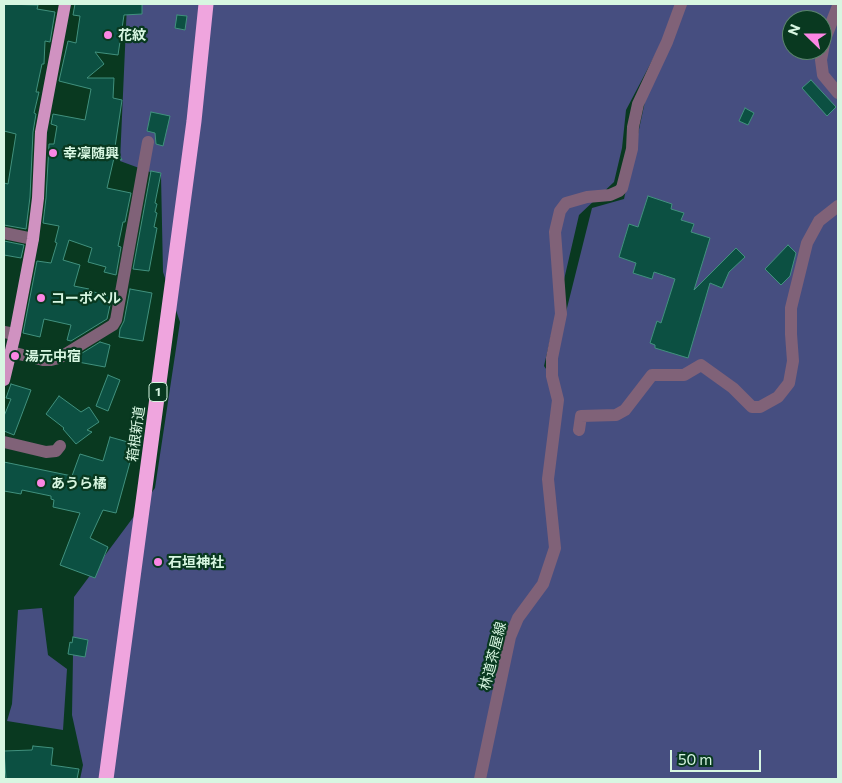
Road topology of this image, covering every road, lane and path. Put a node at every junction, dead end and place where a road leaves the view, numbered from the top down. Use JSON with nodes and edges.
{"nodes":[{"id":1,"x":66,"y":4,"type":"edge"},
{"id":2,"x":206,"y":4,"type":"edge"},
{"id":3,"x":681,"y":4,"type":"edge"},
{"id":4,"x":838,"y":6,"type":"edge"},
{"id":5,"x":838,"y":93,"type":"edge"},
{"id":6,"x":148,"y":142,"type":"dead end"},
{"id":7,"x":838,"y":206,"type":"edge"},
{"id":8,"x":4,"y":233,"type":"edge"},
{"id":9,"x":32,"y":239,"type":"junction"},
{"id":10,"x":10,"y":333,"type":"edge"},
{"id":11,"x":11,"y":352,"type":"junction"},
{"id":12,"x":4,"y":380,"type":"edge"},
{"id":13,"x":579,"y":430,"type":"dead end"},
{"id":14,"x":4,"y":442,"type":"edge"},
{"id":15,"x":60,"y":446,"type":"dead end"},
{"id":16,"x":106,"y":779,"type":"edge"},
{"id":17,"x":480,"y":779,"type":"edge"}],
"edges":[{"from":1,"to":9,"type":"main road"},
{"from":2,"to":16,"type":"highway","name":"箱根新道","number":"1"},
{"from":3,"to":17,"type":"street","name":"林道茶屋線"},
{"from":4,"to":5,"type":"street"},
{"from":6,"to":11,"type":"street"},
{"from":7,"to":13,"type":"street"},
{"from":8,"to":9,"type":"street"},
{"from":9,"to":10,"type":"main road"},
{"from":10,"to":11,"type":"main road"},
{"from":11,"to":12,"type":"main road"},
{"from":14,"to":15,"type":"street"}]}
